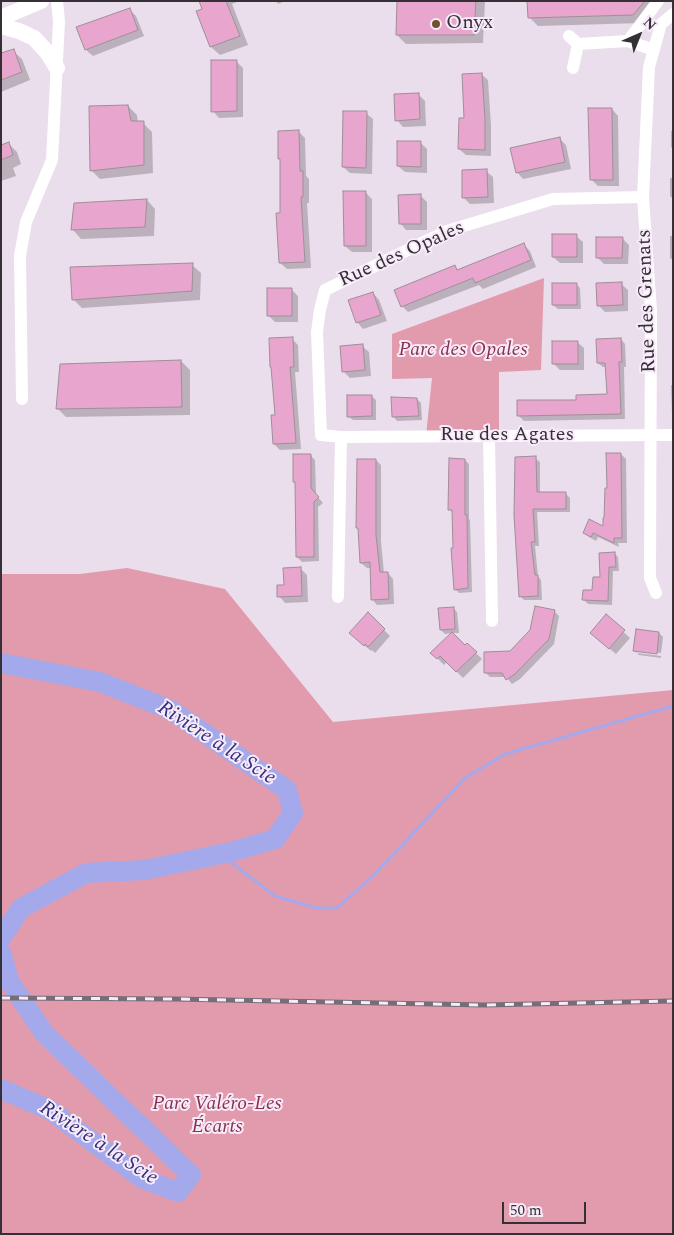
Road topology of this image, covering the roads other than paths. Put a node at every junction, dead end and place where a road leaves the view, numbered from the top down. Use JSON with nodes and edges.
{"nodes":[{"id":1,"x":41,"y":1,"type":"edge"},
{"id":2,"x":57,"y":1,"type":"edge"},
{"id":3,"x":658,"y":1,"type":"edge"},
{"id":4,"x":673,"y":14,"type":"edge"},
{"id":5,"x":1,"y":18,"type":"edge"},
{"id":6,"x":1,"y":26,"type":"edge"},
{"id":7,"x":628,"y":41,"type":"junction"},
{"id":8,"x":654,"y":50,"type":"junction"},
{"id":9,"x":57,"y":68,"type":"junction"},
{"id":10,"x":573,"y":68,"type":"dead end"},
{"id":11,"x":643,"y":197,"type":"junction"},
{"id":12,"x":22,"y":399,"type":"dead end"},
{"id":13,"x":650,"y":434,"type":"junction"},
{"id":14,"x":673,"y":435,"type":"edge"},
{"id":15,"x":489,"y":436,"type":"junction"},
{"id":16,"x":342,"y":437,"type":"junction"},
{"id":17,"x":656,"y":593,"type":"dead end"},
{"id":18,"x":338,"y":597,"type":"dead end"},
{"id":19,"x":492,"y":621,"type":"dead end"}],
"edges":[{"from":1,"to":5,"type":"main road"},
{"from":2,"to":9,"type":"street"},
{"from":3,"to":7,"type":"street"},
{"from":4,"to":8,"type":"street","name":"Rue des Grenats"},
{"from":6,"to":9,"type":"main road"},
{"from":7,"to":8,"type":"street"},
{"from":7,"to":10,"type":"street"},
{"from":8,"to":11,"type":"street","name":"Rue des Grenats"},
{"from":9,"to":12,"type":"street"},
{"from":11,"to":13,"type":"street","name":"Rue des Grenats"},
{"from":11,"to":16,"type":"street","name":"Rue des Opales"},
{"from":13,"to":14,"type":"street","name":"Rue des Agates"},
{"from":13,"to":15,"type":"street","name":"Rue des Agates"},
{"from":13,"to":17,"type":"street","name":"Rue des Grenats"},
{"from":15,"to":16,"type":"street","name":"Rue des Agates"},
{"from":15,"to":19,"type":"street"},
{"from":16,"to":18,"type":"street"}]}
